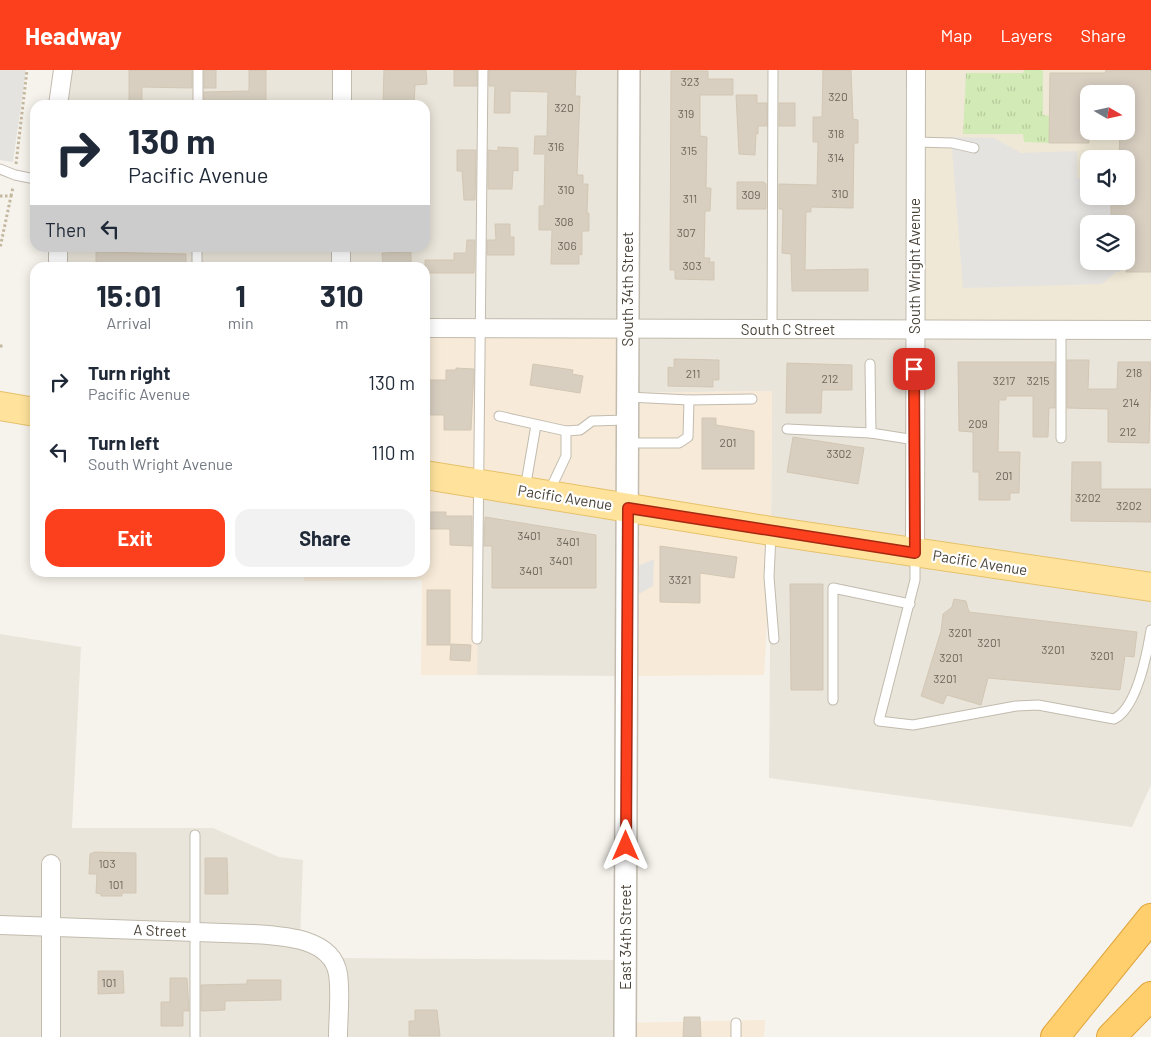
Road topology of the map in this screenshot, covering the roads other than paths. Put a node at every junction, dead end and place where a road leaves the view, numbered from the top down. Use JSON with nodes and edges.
{"nodes":[{"id":1,"x":63,"y":70,"type":"edge"},
{"id":2,"x":198,"y":70,"type":"edge"},
{"id":3,"x":342,"y":70,"type":"edge"},
{"id":4,"x":483,"y":70,"type":"edge"},
{"id":5,"x":629,"y":70,"type":"edge"},
{"id":6,"x":774,"y":70,"type":"edge"},
{"id":7,"x":916,"y":70,"type":"edge"},
{"id":8,"x":59,"y":100,"type":"edge"},
{"id":9,"x":198,"y":100,"type":"edge"},
{"id":10,"x":342,"y":100,"type":"edge"},
{"id":11,"x":916,"y":142,"type":"junction"},
{"id":12,"x":974,"y":148,"type":"dead end"},
{"id":13,"x":0,"y":170,"type":"edge"},
{"id":14,"x":30,"y":178,"type":"edge"},
{"id":15,"x":430,"y":328,"type":"edge"},
{"id":16,"x":480,"y":328,"type":"junction"},
{"id":17,"x":628,"y":329,"type":"junction"},
{"id":18,"x":772,"y":330,"type":"junction"},
{"id":19,"x":914,"y":330,"type":"junction"},
{"id":20,"x":1061,"y":330,"type":"junction"},
{"id":21,"x":1151,"y":330,"type":"edge"},
{"id":22,"x":870,"y":364,"type":"dead end"},
{"id":23,"x":627,"y":397,"type":"junction"},
{"id":24,"x":752,"y":399,"type":"dead end"},
{"id":25,"x":689,"y":400,"type":"junction"},
{"id":26,"x":0,"y":406,"type":"edge"},
{"id":27,"x":30,"y":411,"type":"edge"},
{"id":28,"x":499,"y":416,"type":"dead end"},
{"id":29,"x":628,"y":420,"type":"junction"},
{"id":30,"x":536,"y":425,"type":"junction"},
{"id":31,"x":787,"y":429,"type":"dead end"},
{"id":32,"x":566,"y":431,"type":"junction"},
{"id":33,"x":871,"y":433,"type":"junction"},
{"id":34,"x":1062,"y":438,"type":"dead end"},
{"id":35,"x":915,"y":440,"type":"junction"},
{"id":36,"x":628,"y":443,"type":"junction"},
{"id":37,"x":430,"y":477,"type":"edge"},
{"id":38,"x":479,"y":484,"type":"junction"},
{"id":39,"x":536,"y":493,"type":"junction"},
{"id":40,"x":628,"y":508,"type":"junction"},
{"id":41,"x":771,"y":531,"type":"junction"},
{"id":42,"x":915,"y":553,"type":"junction"},
{"id":43,"x":1151,"y":587,"type":"edge"},
{"id":44,"x":910,"y":604,"type":"junction"},
{"id":45,"x":1151,"y":630,"type":"edge"},
{"id":46,"x":477,"y":639,"type":"dead end"},
{"id":47,"x":774,"y":639,"type":"dead end"},
{"id":48,"x":833,"y":700,"type":"dead end"},
{"id":49,"x":195,"y":835,"type":"dead end"},
{"id":50,"x":52,"y":864,"type":"dead end"},
{"id":51,"x":1151,"y":918,"type":"edge"},
{"id":52,"x":0,"y":925,"type":"edge"},
{"id":53,"x":52,"y":926,"type":"junction"},
{"id":54,"x":195,"y":932,"type":"junction"},
{"id":55,"x":1151,"y":996,"type":"edge"},
{"id":56,"x":736,"y":1023,"type":"dead end"},
{"id":57,"x":51,"y":1037,"type":"edge"},
{"id":58,"x":195,"y":1037,"type":"edge"},
{"id":59,"x":338,"y":1037,"type":"edge"},
{"id":60,"x":625,"y":1037,"type":"edge"},
{"id":61,"x":736,"y":1037,"type":"edge"},
{"id":62,"x":1055,"y":1037,"type":"edge"},
{"id":63,"x":1111,"y":1037,"type":"edge"}],
"edges":[{"from":1,"to":8,"type":"street"},
{"from":2,"to":9,"type":"lane"},
{"from":3,"to":10,"type":"street"},
{"from":4,"to":16,"type":"lane"},
{"from":5,"to":17,"type":"street","name":"South 34th Street"},
{"from":6,"to":18,"type":"lane"},
{"from":7,"to":11,"type":"street","name":"South Wright Avenue"},
{"from":11,"to":12,"type":"lane"},
{"from":11,"to":19,"type":"street","name":"South Wright Avenue"},
{"from":13,"to":14,"type":"lane"},
{"from":15,"to":16,"type":"street","name":"South C Street"},
{"from":16,"to":17,"type":"street","name":"South C Street"},
{"from":16,"to":38,"type":"lane"},
{"from":17,"to":18,"type":"street","name":"South C Street"},
{"from":17,"to":23,"type":"street","name":"South 34th Street"},
{"from":18,"to":19,"type":"street","name":"South C Street"},
{"from":19,"to":20,"type":"street","name":"South C Street"},
{"from":19,"to":35,"type":"street","name":"South Wright Avenue"},
{"from":20,"to":21,"type":"street","name":"South C Street"},
{"from":20,"to":34,"type":"lane"},
{"from":22,"to":33,"type":"lane"},
{"from":23,"to":25,"type":"lane"},
{"from":23,"to":29,"type":"street","name":"South 34th Street"},
{"from":24,"to":25,"type":"lane"},
{"from":25,"to":36,"type":"lane"},
{"from":26,"to":27,"type":"main road"},
{"from":28,"to":30,"type":"lane"},
{"from":29,"to":32,"type":"lane"},
{"from":29,"to":36,"type":"street","name":"South 34th Street"},
{"from":30,"to":32,"type":"lane"},
{"from":30,"to":39,"type":"lane"},
{"from":31,"to":33,"type":"lane"},
{"from":32,"to":39,"type":"lane"},
{"from":33,"to":35,"type":"lane"},
{"from":35,"to":42,"type":"street","name":"South Wright Avenue"},
{"from":36,"to":40,"type":"street","name":"South 34th Street"},
{"from":37,"to":38,"type":"main road","name":"Pacific Avenue"},
{"from":38,"to":39,"type":"main road","name":"Pacific Avenue"},
{"from":38,"to":46,"type":"lane"},
{"from":39,"to":40,"type":"main road","name":"Pacific Avenue"},
{"from":40,"to":41,"type":"main road","name":"Pacific Avenue"},
{"from":40,"to":60,"type":"street","name":"East 34th Street"},
{"from":41,"to":42,"type":"main road","name":"Pacific Avenue"},
{"from":41,"to":47,"type":"lane"},
{"from":42,"to":43,"type":"main road","name":"Pacific Avenue"},
{"from":42,"to":44,"type":"lane"},
{"from":44,"to":45,"type":"lane"},
{"from":44,"to":48,"type":"lane"},
{"from":49,"to":54,"type":"lane"},
{"from":50,"to":53,"type":"street"},
{"from":51,"to":62,"type":"highway"},
{"from":52,"to":53,"type":"street","name":"A Street"},
{"from":53,"to":54,"type":"street","name":"A Street"},
{"from":53,"to":57,"type":"street"},
{"from":54,"to":58,"type":"lane"},
{"from":54,"to":59,"type":"street","name":"A Street"},
{"from":55,"to":63,"type":"highway"},
{"from":56,"to":61,"type":"lane"}]}
